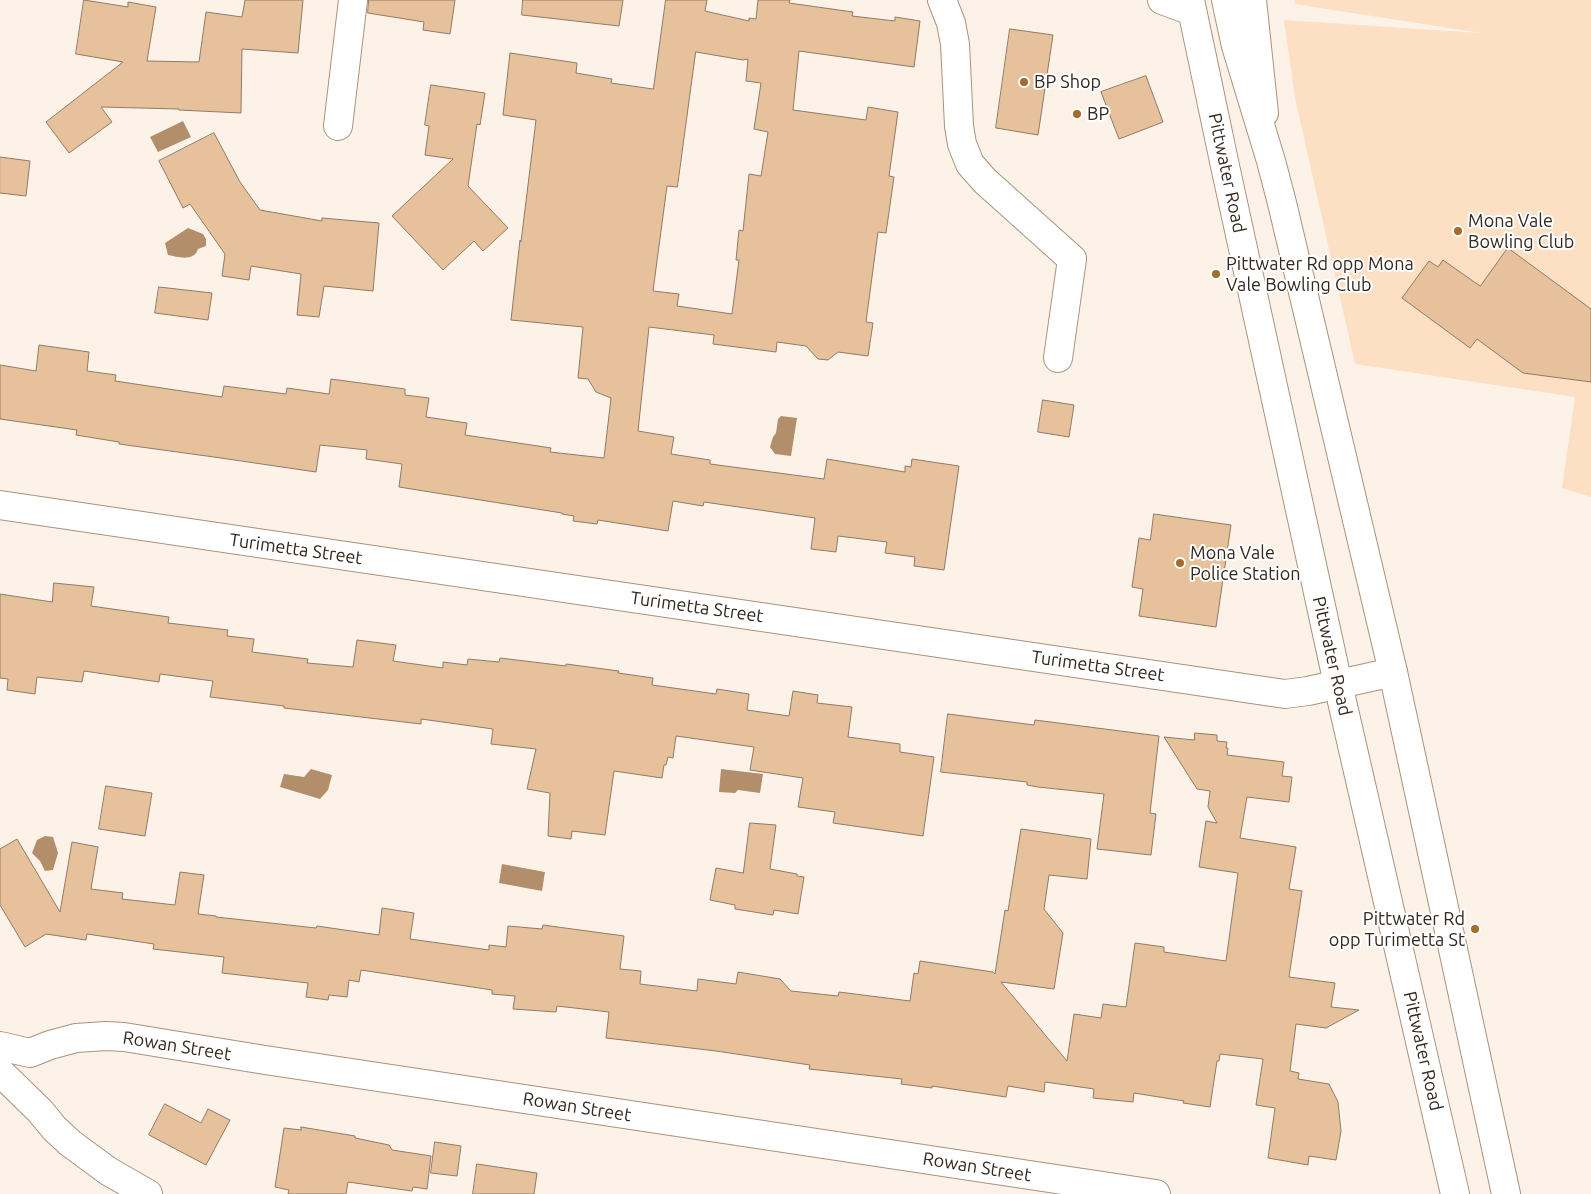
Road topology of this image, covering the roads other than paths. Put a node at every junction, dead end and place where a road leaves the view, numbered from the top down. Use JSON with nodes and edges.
{"nodes":[{"id":1,"x":352,"y":0,"type":"edge"},
{"id":2,"x":942,"y":0,"type":"edge"},
{"id":3,"x":1162,"y":0,"type":"edge"},
{"id":4,"x":1226,"y":0,"type":"edge"},
{"id":5,"x":1252,"y":0,"type":"edge"},
{"id":6,"x":1191,"y":6,"type":"edge"},
{"id":7,"x":338,"y":126,"type":"dead end"},
{"id":8,"x":1271,"y":161,"type":"junction"},
{"id":9,"x":1058,"y":358,"type":"dead end"},
{"id":10,"x":0,"y":505,"type":"edge"},
{"id":11,"x":1393,"y":672,"type":"junction"},
{"id":12,"x":1338,"y":684,"type":"junction"},
{"id":13,"x":0,"y":1046,"type":"edge"},
{"id":14,"x":0,"y":1072,"type":"edge"},
{"id":15,"x":148,"y":1194,"type":"edge"},
{"id":16,"x":1156,"y":1194,"type":"edge"},
{"id":17,"x":1455,"y":1194,"type":"edge"},
{"id":18,"x":1506,"y":1194,"type":"edge"}],
"edges":[{"from":1,"to":7,"type":"main road"},
{"from":2,"to":9,"type":"main road"},
{"from":3,"to":6,"type":"main road"},
{"from":4,"to":8,"type":"main road"},
{"from":5,"to":8,"type":"main road"},
{"from":6,"to":12,"type":"main road","name":"Pittwater Road"},
{"from":8,"to":11,"type":"main road"},
{"from":10,"to":12,"type":"main road","name":"Turimetta Street"},
{"from":11,"to":12,"type":"main road","name":"Turimetta Street"},
{"from":11,"to":18,"type":"main road"},
{"from":12,"to":17,"type":"main road","name":"Pittwater Road"},
{"from":13,"to":16,"type":"main road","name":"Rowan Street"},
{"from":14,"to":15,"type":"main road"}]}
